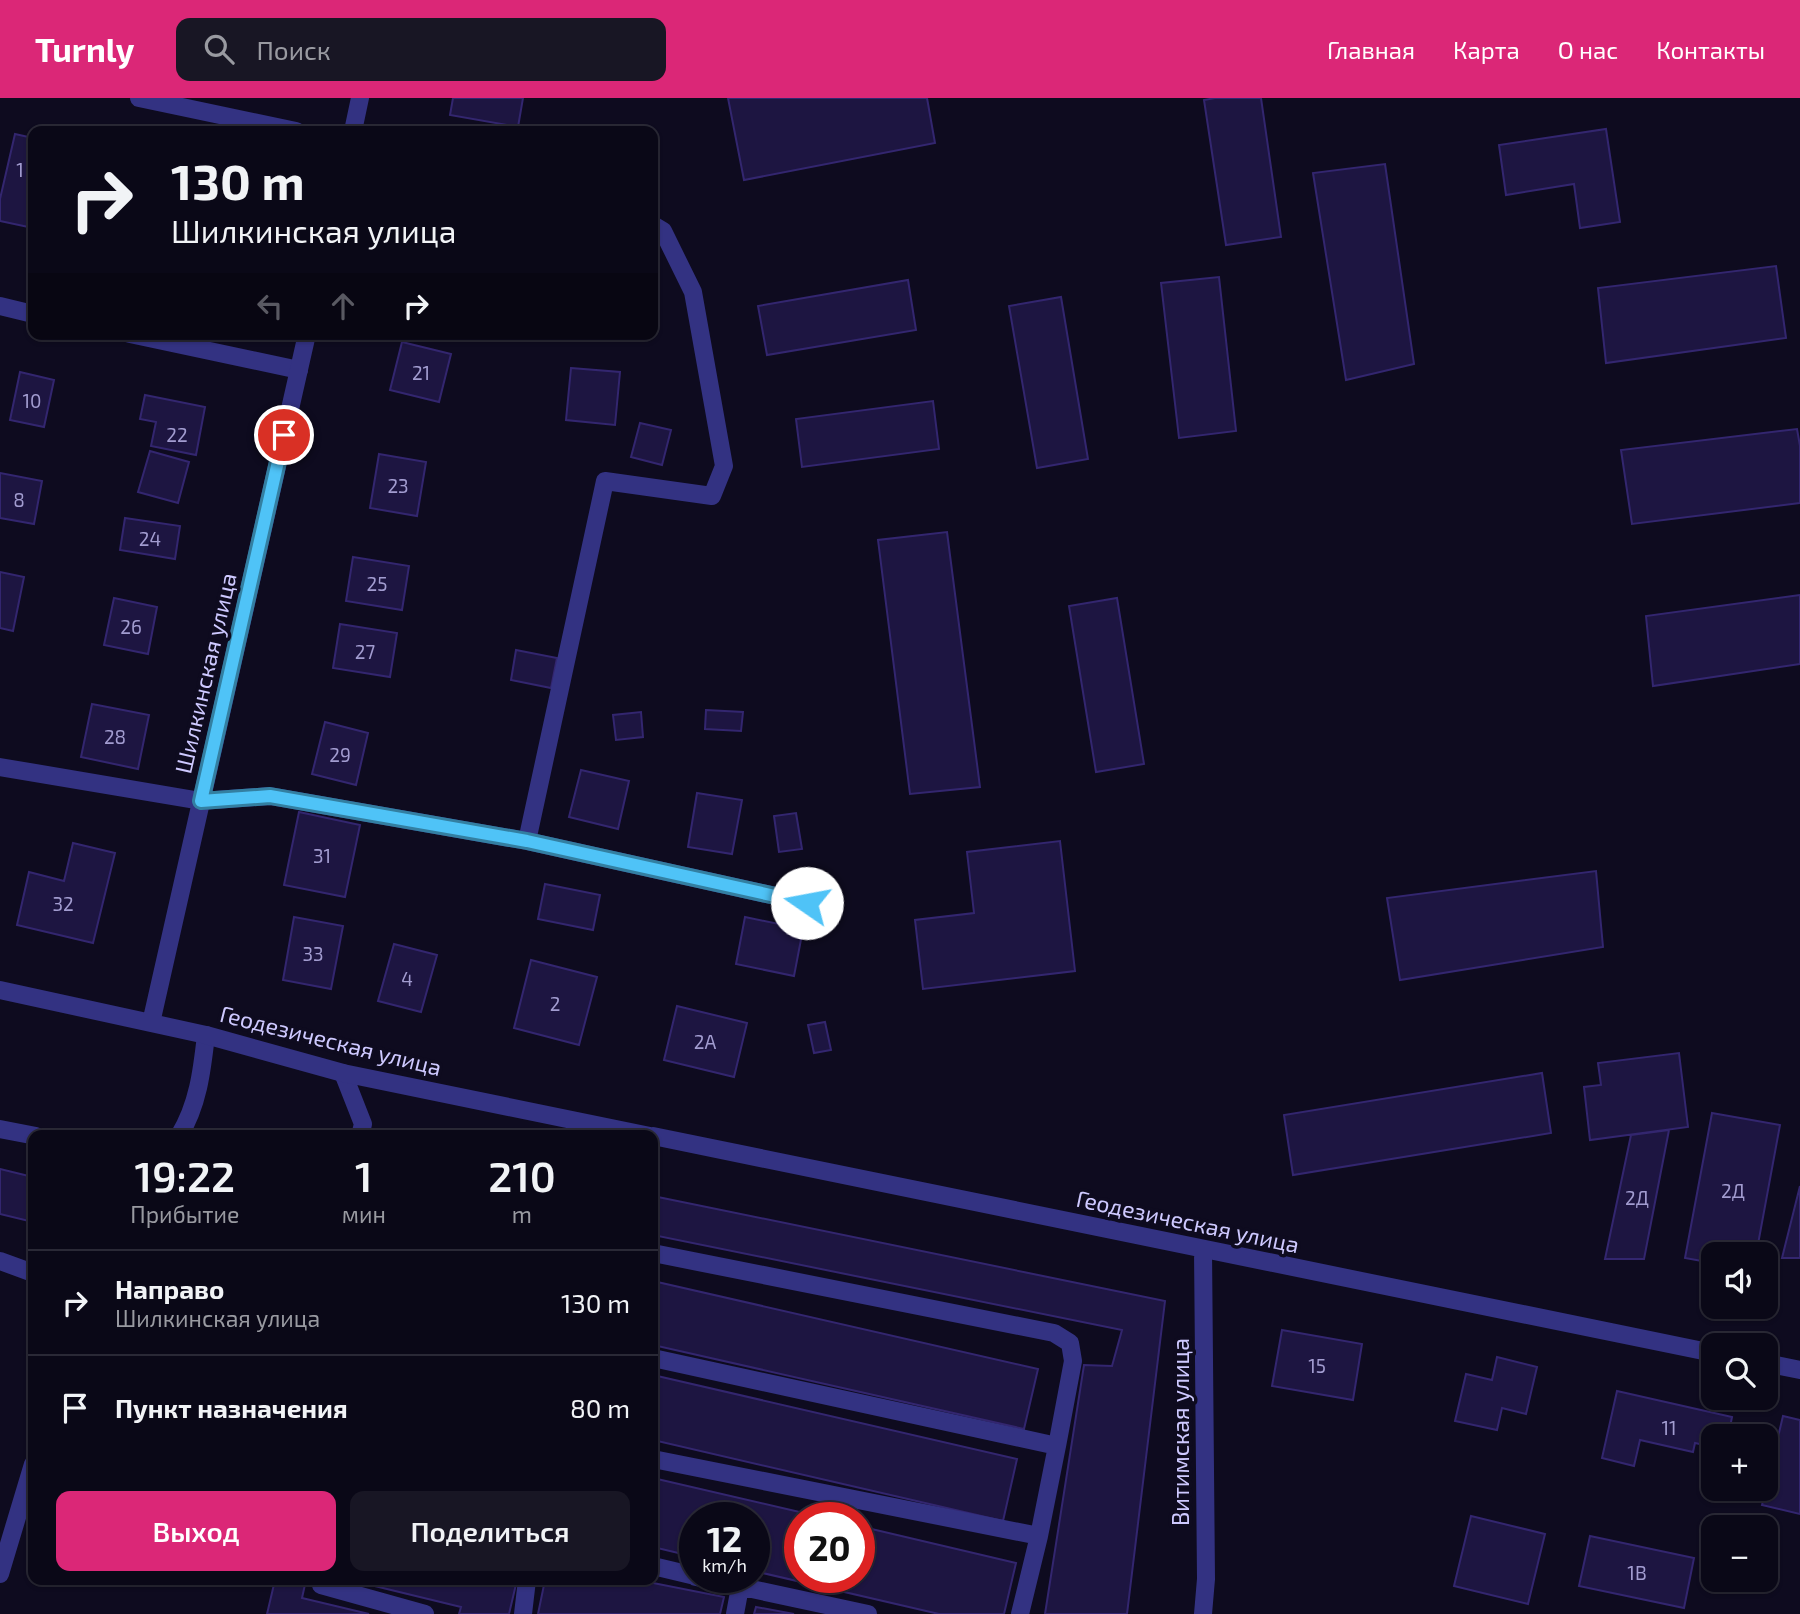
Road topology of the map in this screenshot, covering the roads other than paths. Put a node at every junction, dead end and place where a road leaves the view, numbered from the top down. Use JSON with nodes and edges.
{"nodes":[{"id":1,"x":139,"y":98,"type":"edge"},
{"id":2,"x":360,"y":98,"type":"edge"},
{"id":3,"x":272,"y":126,"type":"edge"},
{"id":4,"x":354,"y":126,"type":"edge"},
{"id":5,"x":658,"y":228,"type":"edge"},
{"id":6,"x":0,"y":306,"type":"edge"},
{"id":7,"x":28,"y":313,"type":"edge"},
{"id":8,"x":158,"y":340,"type":"edge"},
{"id":9,"x":306,"y":340,"type":"edge"},
{"id":10,"x":299,"y":370,"type":"junction"},
{"id":11,"x":0,"y":767,"type":"edge"},
{"id":12,"x":201,"y":801,"type":"junction"},
{"id":13,"x":527,"y":841,"type":"junction"},
{"id":14,"x":807,"y":903,"type":"dead end"},
{"id":15,"x":0,"y":990,"type":"edge"},
{"id":16,"x":151,"y":1023,"type":"junction"},
{"id":17,"x":206,"y":1035,"type":"junction"},
{"id":18,"x":343,"y":1073,"type":"junction"},
{"id":19,"x":0,"y":1129,"type":"edge"},
{"id":20,"x":182,"y":1130,"type":"edge"},
{"id":21,"x":362,"y":1130,"type":"edge"},
{"id":22,"x":622,"y":1130,"type":"edge"},
{"id":23,"x":28,"y":1134,"type":"edge"},
{"id":24,"x":658,"y":1137,"type":"edge"},
{"id":25,"x":1203,"y":1250,"type":"junction"},
{"id":26,"x":658,"y":1254,"type":"edge"},
{"id":27,"x":0,"y":1261,"type":"edge"},
{"id":28,"x":28,"y":1271,"type":"edge"},
{"id":29,"x":1701,"y":1351,"type":"edge"},
{"id":30,"x":658,"y":1359,"type":"edge"},
{"id":31,"x":1778,"y":1365,"type":"edge"},
{"id":32,"x":1800,"y":1370,"type":"edge"},
{"id":33,"x":1057,"y":1446,"type":"junction"},
{"id":34,"x":658,"y":1460,"type":"edge"},
{"id":35,"x":28,"y":1481,"type":"edge"},
{"id":36,"x":1039,"y":1536,"type":"junction"},
{"id":37,"x":658,"y":1567,"type":"edge"},
{"id":38,"x":679,"y":1573,"type":"edge"},
{"id":39,"x":0,"y":1574,"type":"edge"},
{"id":40,"x":321,"y":1585,"type":"dead end"},
{"id":41,"x":526,"y":1585,"type":"edge"},
{"id":42,"x":739,"y":1593,"type":"edge"},
{"id":43,"x":768,"y":1593,"type":"edge"},
{"id":44,"x":425,"y":1614,"type":"edge"},
{"id":45,"x":523,"y":1614,"type":"edge"},
{"id":46,"x":735,"y":1614,"type":"edge"},
{"id":47,"x":868,"y":1614,"type":"edge"},
{"id":48,"x":1020,"y":1614,"type":"edge"},
{"id":49,"x":1203,"y":1614,"type":"edge"}],
"edges":[{"from":1,"to":3,"type":"street"},
{"from":2,"to":4,"type":"street"},
{"from":5,"to":13,"type":"street"},
{"from":6,"to":7,"type":"street"},
{"from":8,"to":10,"type":"street"},
{"from":9,"to":10,"type":"street","name":"Шилкинская улица"},
{"from":10,"to":12,"type":"street","name":"Шилкинская улица"},
{"from":11,"to":12,"type":"street"},
{"from":12,"to":13,"type":"street"},
{"from":12,"to":16,"type":"street","name":"Шилкинская улица"},
{"from":13,"to":14,"type":"street"},
{"from":15,"to":16,"type":"street","name":"Геодезическая улица"},
{"from":16,"to":17,"type":"street","name":"Геодезическая улица"},
{"from":17,"to":18,"type":"street","name":"Геодезическая улица"},
{"from":17,"to":20,"type":"street"},
{"from":18,"to":21,"type":"street"},
{"from":18,"to":22,"type":"street","name":"Геодезическая улица"},
{"from":19,"to":23,"type":"street"},
{"from":24,"to":25,"type":"street","name":"Геодезическая улица"},
{"from":25,"to":29,"type":"street","name":"Геодезическая улица"},
{"from":25,"to":49,"type":"street","name":"Витимская улица"},
{"from":26,"to":33,"type":"street"},
{"from":27,"to":28,"type":"street"},
{"from":30,"to":33,"type":"street"},
{"from":31,"to":32,"type":"street"},
{"from":33,"to":36,"type":"street"},
{"from":34,"to":36,"type":"street"},
{"from":35,"to":39,"type":"street"},
{"from":36,"to":48,"type":"street"},
{"from":37,"to":38,"type":"street"},
{"from":40,"to":44,"type":"street"},
{"from":41,"to":45,"type":"street"},
{"from":42,"to":46,"type":"street"},
{"from":43,"to":47,"type":"street"}]}
